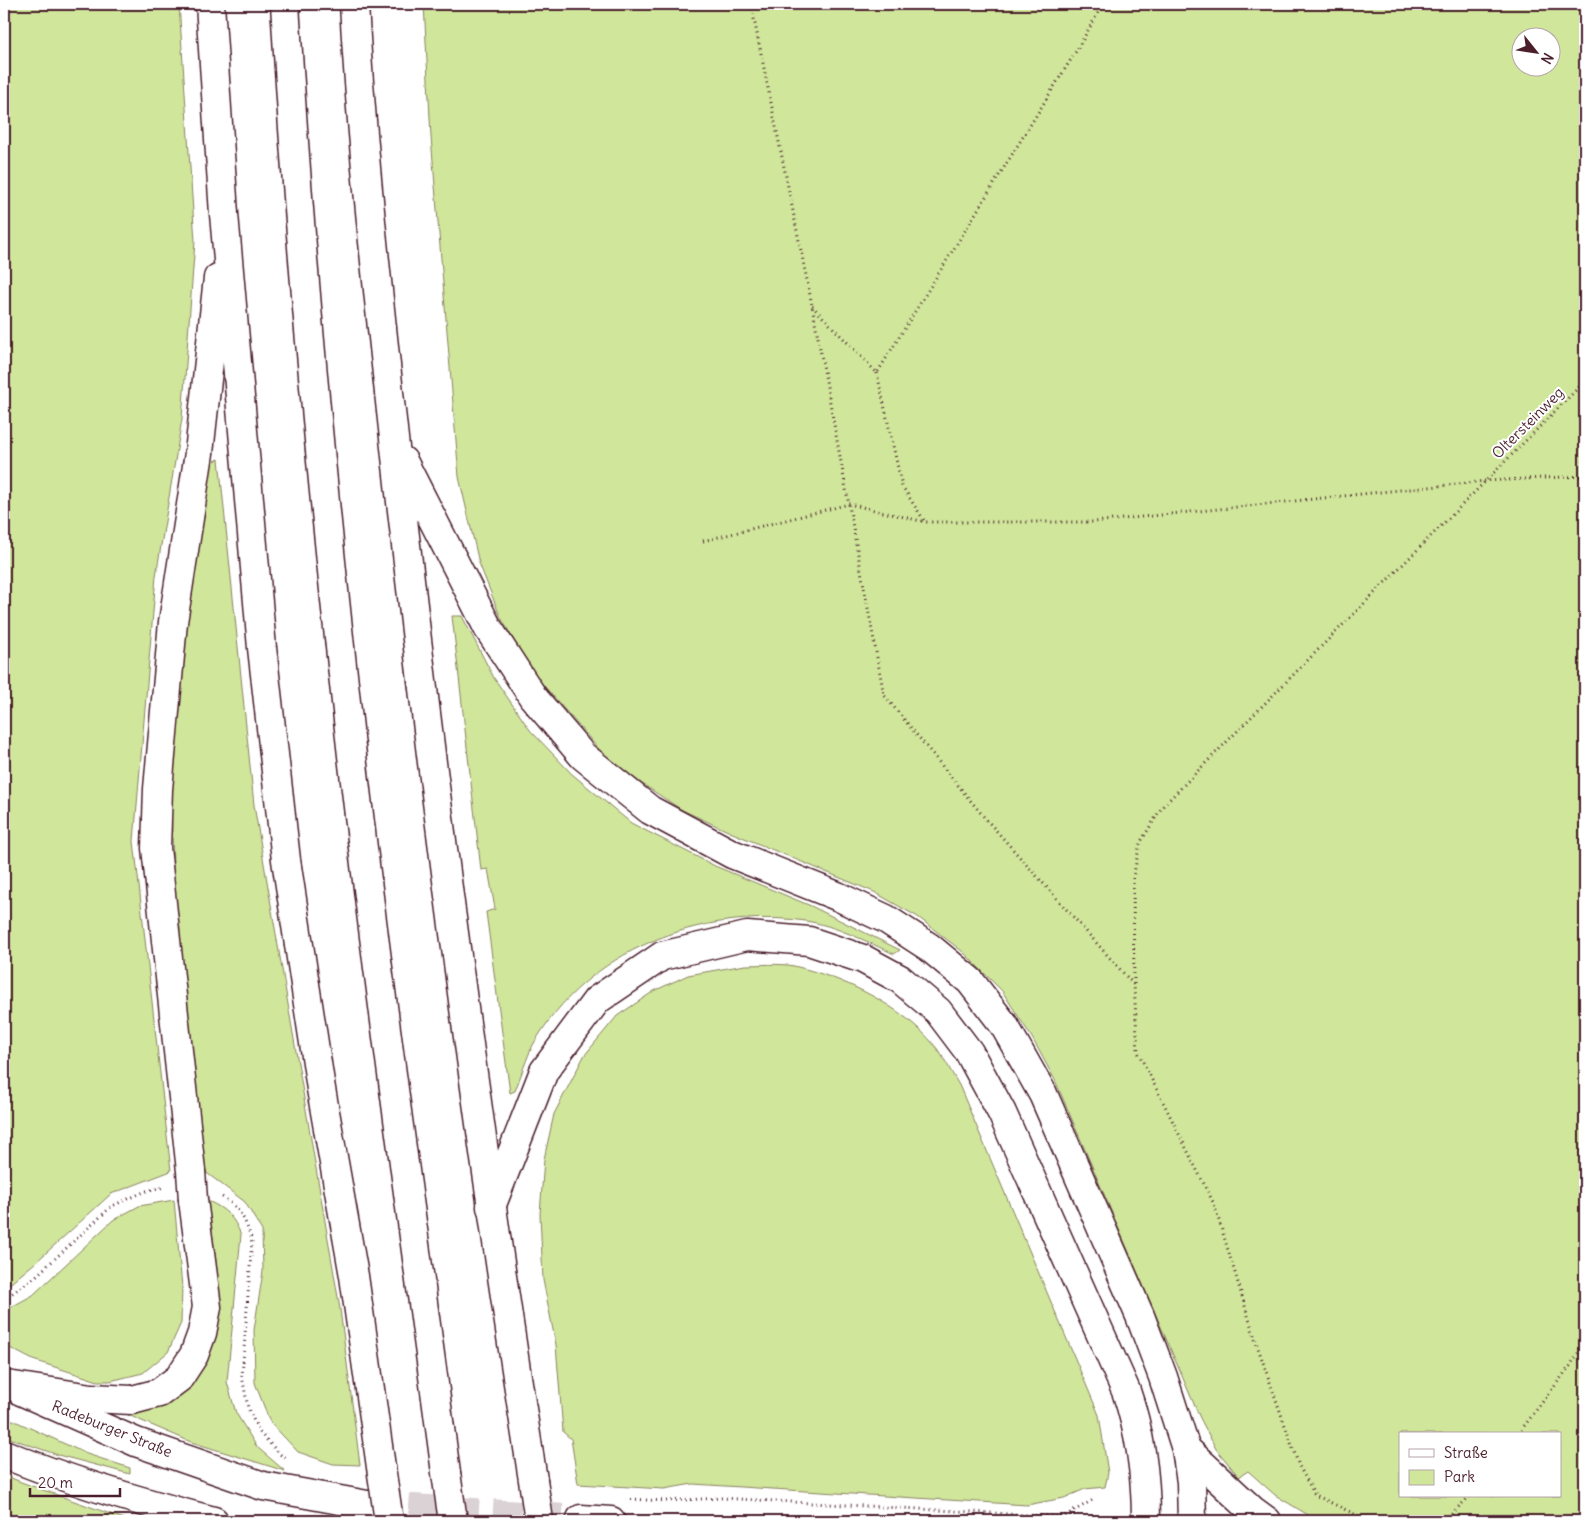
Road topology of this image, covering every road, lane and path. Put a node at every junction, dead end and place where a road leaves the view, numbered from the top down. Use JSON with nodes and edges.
{"nodes":[{"id":1,"x":210,"y":4,"type":"edge"},
{"id":2,"x":285,"y":4,"type":"edge"},
{"id":3,"x":354,"y":4,"type":"edge"},
{"id":4,"x":751,"y":4,"type":"edge"},
{"id":5,"x":1103,"y":4,"type":"edge"},
{"id":6,"x":224,"y":214,"type":"junction"},
{"id":7,"x":812,"y":305,"type":"junction"},
{"id":8,"x":877,"y":373,"type":"junction"},
{"id":9,"x":1585,"y":381,"type":"edge"},
{"id":10,"x":395,"y":447,"type":"junction"},
{"id":11,"x":1585,"y":476,"type":"edge"},
{"id":12,"x":1486,"y":481,"type":"junction"},
{"id":13,"x":850,"y":504,"type":"junction"},
{"id":14,"x":925,"y":522,"type":"junction"},
{"id":15,"x":703,"y":541,"type":"dead end"},
{"id":16,"x":1134,"y":985,"type":"junction"},
{"id":17,"x":185,"y":1186,"type":"junction"},
{"id":18,"x":220,"y":1195,"type":"dead end"},
{"id":19,"x":490,"y":1209,"type":"junction"},
{"id":20,"x":4,"y":1299,"type":"edge"},
{"id":21,"x":1585,"y":1342,"type":"edge"},
{"id":22,"x":6,"y":1384,"type":"edge"},
{"id":23,"x":1520,"y":1432,"type":"edge"},
{"id":24,"x":1186,"y":1448,"type":"junction"},
{"id":25,"x":4,"y":1454,"type":"edge"},
{"id":26,"x":297,"y":1464,"type":"dead end"},
{"id":27,"x":626,"y":1498,"type":"dead end"},
{"id":28,"x":1468,"y":1498,"type":"edge"},
{"id":29,"x":1093,"y":1500,"type":"dead end"},
{"id":30,"x":367,"y":1505,"type":"tunnel mouth"},
{"id":31,"x":581,"y":1519,"type":"dead end"},
{"id":32,"x":214,"y":1521,"type":"edge"},
{"id":33,"x":389,"y":1521,"type":"edge"},
{"id":34,"x":453,"y":1521,"type":"edge"},
{"id":35,"x":539,"y":1521,"type":"edge"},
{"id":36,"x":612,"y":1521,"type":"edge"},
{"id":37,"x":1146,"y":1521,"type":"edge"},
{"id":38,"x":1192,"y":1521,"type":"edge"},
{"id":39,"x":1267,"y":1521,"type":"edge"},
{"id":40,"x":1369,"y":1521,"type":"edge"},
{"id":41,"x":1444,"y":1521,"type":"edge"}],
"edges":[{"from":1,"to":6,"type":"main road"},
{"from":2,"to":34,"type":"main road","bridge":true},
{"from":3,"to":10,"type":"main road"},
{"from":4,"to":7,"type":"path"},
{"from":5,"to":8,"type":"path"},
{"from":6,"to":17,"type":"main road"},
{"from":6,"to":33,"type":"main road","bridge":true},
{"from":7,"to":8,"type":"path"},
{"from":7,"to":13,"type":"path"},
{"from":8,"to":14,"type":"path"},
{"from":9,"to":12,"type":"path","name":"Oltersteinweg"},
{"from":10,"to":19,"type":"main road"},
{"from":10,"to":24,"type":"main road"},
{"from":11,"to":12,"type":"path"},
{"from":12,"to":14,"type":"path"},
{"from":12,"to":16,"type":"path","name":"Oltersteinweg"},
{"from":13,"to":14,"type":"path"},
{"from":13,"to":15,"type":"path"},
{"from":13,"to":16,"type":"path"},
{"from":16,"to":40,"type":"path","name":"Oltersteinweg"},
{"from":17,"to":20,"type":"path"},
{"from":17,"to":22,"type":"main road"},
{"from":18,"to":26,"type":"path"},
{"from":19,"to":35,"type":"main road","bridge":true},
{"from":19,"to":37,"type":"main road"},
{"from":21,"to":23,"type":"path"},
{"from":22,"to":30,"type":"main road","name":"Radeburger Straße"},
{"from":24,"to":38,"type":"main road"},
{"from":24,"to":39,"type":"main road"},
{"from":25,"to":32,"type":"main road"},
{"from":27,"to":29,"type":"path"},
{"from":28,"to":41,"type":"path"},
{"from":31,"to":36,"type":"main road"}]}
